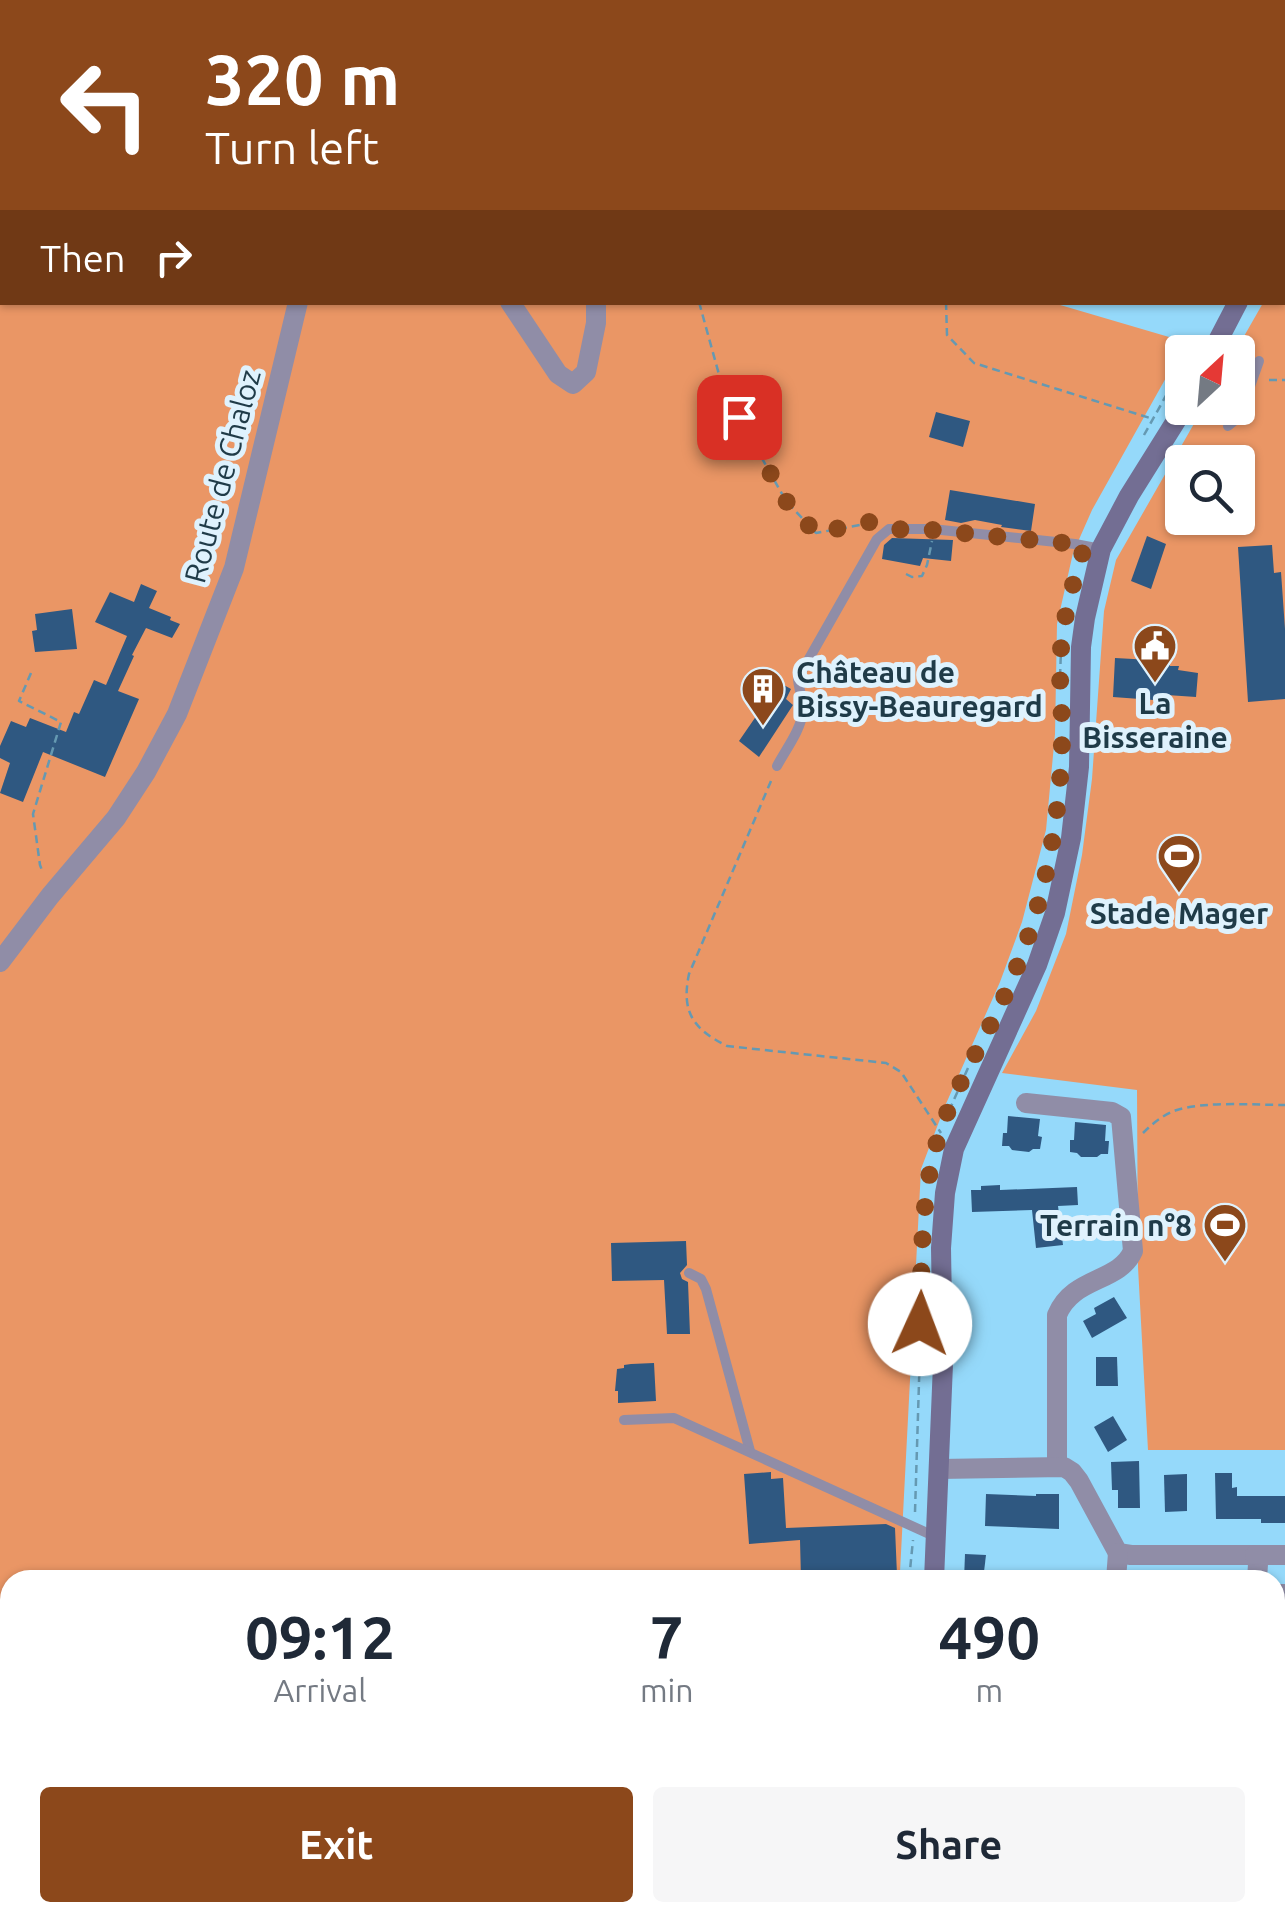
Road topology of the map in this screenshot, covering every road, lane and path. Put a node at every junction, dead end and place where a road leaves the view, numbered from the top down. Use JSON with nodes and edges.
{"nodes":[{"id":1,"x":297,"y":305,"type":"edge"},
{"id":2,"x":512,"y":305,"type":"edge"},
{"id":3,"x":596,"y":305,"type":"edge"},
{"id":4,"x":700,"y":305,"type":"edge"},
{"id":5,"x":946,"y":305,"type":"edge"},
{"id":6,"x":1236,"y":305,"type":"edge"},
{"id":7,"x":1221,"y":335,"type":"edge"},
{"id":8,"x":1259,"y":361,"type":"dead end"},
{"id":9,"x":1255,"y":372,"type":"edge"},
{"id":10,"x":1285,"y":380,"type":"edge"},
{"id":11,"x":1255,"y":381,"type":"edge"},
{"id":12,"x":1165,"y":396,"type":"edge"},
{"id":13,"x":1152,"y":419,"type":"junction"},
{"id":14,"x":1173,"y":425,"type":"edge"},
{"id":15,"x":1138,"y":446,"type":"dead end"},
{"id":16,"x":889,"y":529,"type":"junction"},
{"id":17,"x":932,"y":530,"type":"junction"},
{"id":18,"x":1101,"y":549,"type":"junction"},
{"id":19,"x":906,"y":574,"type":"dead end"},
{"id":20,"x":1062,"y":640,"type":"dead end"},
{"id":21,"x":31,"y":673,"type":"dead end"},
{"id":22,"x":1060,"y":689,"type":"dead end"},
{"id":23,"x":777,"y":766,"type":"joint"},
{"id":24,"x":50,"y":896,"type":"junction"},
{"id":25,"x":0,"y":962,"type":"edge"},
{"id":26,"x":972,"y":1061,"type":"dead end"},
{"id":27,"x":1026,"y":1103,"type":"dead end"},
{"id":28,"x":1285,"y":1104,"type":"edge"},
{"id":29,"x":948,"y":1113,"type":"dead end"},
{"id":30,"x":940,"y":1131,"type":"junction"},
{"id":31,"x":946,"y":1145,"type":"junction"},
{"id":32,"x":1125,"y":1152,"type":"junction"},
{"id":33,"x":689,"y":1274,"type":"dead end"},
{"id":34,"x":922,"y":1284,"type":"dead end"},
{"id":35,"x":624,"y":1420,"type":"dead end"},
{"id":36,"x":750,"y":1452,"type":"junction"},
{"id":37,"x":1057,"y":1467,"type":"junction"},
{"id":38,"x":939,"y":1469,"type":"junction"},
{"id":39,"x":914,"y":1526,"type":"junction"},
{"id":40,"x":936,"y":1537,"type":"junction"},
{"id":41,"x":1118,"y":1553,"type":"junction"},
{"id":42,"x":1285,"y":1554,"type":"edge"},
{"id":43,"x":1254,"y":1555,"type":"junction"},
{"id":44,"x":910,"y":1570,"type":"edge"},
{"id":45,"x":934,"y":1570,"type":"edge"},
{"id":46,"x":1117,"y":1570,"type":"edge"},
{"id":47,"x":1258,"y":1570,"type":"edge"}],
"edges":[{"from":1,"to":24,"type":"street","name":"Route de Chaloz"},
{"from":2,"to":3,"type":"street"},
{"from":4,"to":16,"type":"path"},
{"from":5,"to":13,"type":"path"},
{"from":6,"to":7,"type":"main road"},
{"from":8,"to":9,"type":"lane"},
{"from":10,"to":11,"type":"path"},
{"from":12,"to":13,"type":"path"},
{"from":13,"to":15,"type":"path"},
{"from":14,"to":18,"type":"main road"},
{"from":16,"to":17,"type":"lane"},
{"from":16,"to":23,"type":"lane"},
{"from":17,"to":18,"type":"lane"},
{"from":17,"to":19,"type":"path"},
{"from":18,"to":31,"type":"main road"},
{"from":20,"to":22,"type":"path"},
{"from":21,"to":24,"type":"path"},
{"from":23,"to":30,"type":"path"},
{"from":24,"to":25,"type":"street","name":"Route de Chaloz"},
{"from":26,"to":29,"type":"path"},
{"from":27,"to":32,"type":"street"},
{"from":28,"to":32,"type":"path"},
{"from":30,"to":31,"type":"path"},
{"from":30,"to":31,"type":"path"},
{"from":31,"to":38,"type":"main road"},
{"from":32,"to":37,"type":"street"},
{"from":33,"to":36,"type":"lane"},
{"from":34,"to":39,"type":"path"},
{"from":35,"to":36,"type":"lane"},
{"from":36,"to":39,"type":"lane"},
{"from":37,"to":38,"type":"street"},
{"from":37,"to":41,"type":"street"},
{"from":38,"to":40,"type":"main road"},
{"from":39,"to":40,"type":"lane"},
{"from":39,"to":44,"type":"path"},
{"from":40,"to":45,"type":"main road"},
{"from":41,"to":43,"type":"street"},
{"from":41,"to":46,"type":"street"},
{"from":42,"to":43,"type":"street"},
{"from":43,"to":47,"type":"street"}]}
